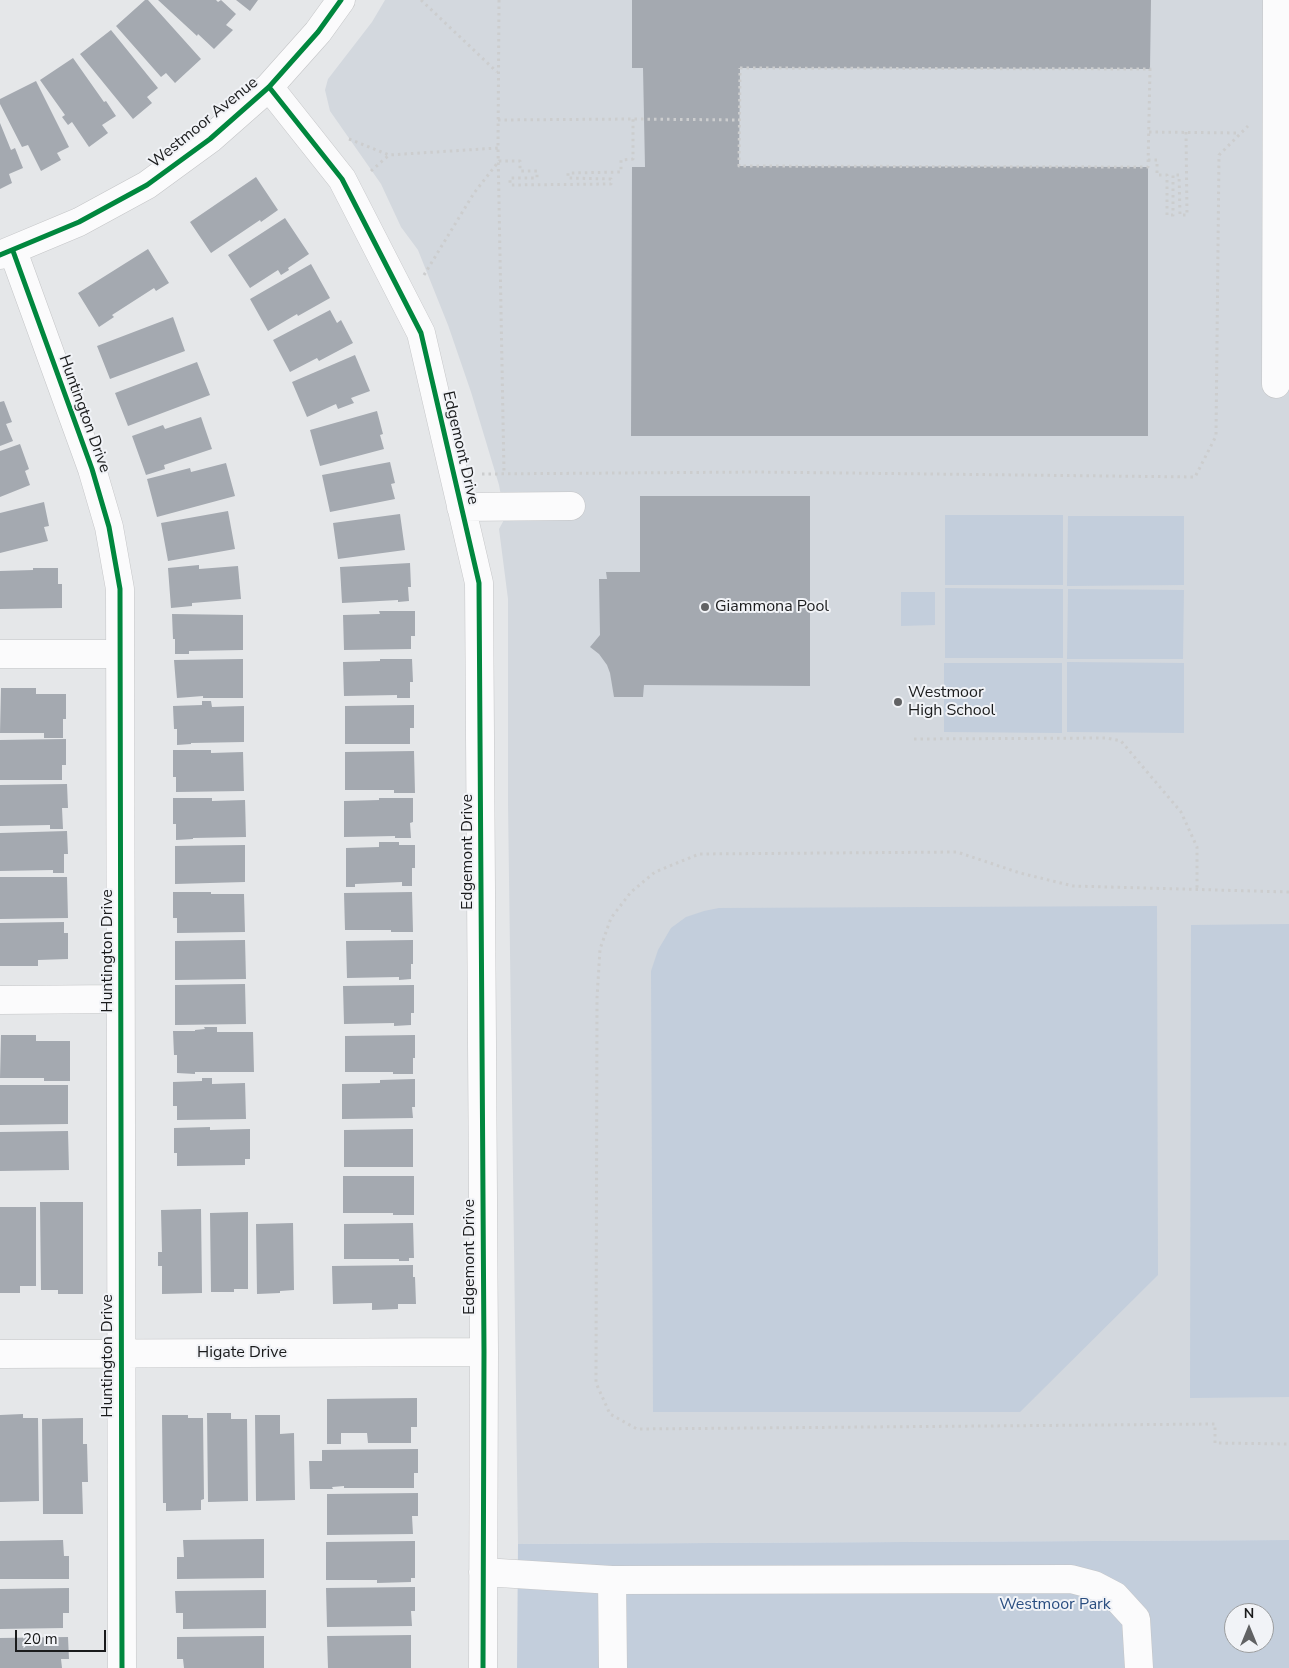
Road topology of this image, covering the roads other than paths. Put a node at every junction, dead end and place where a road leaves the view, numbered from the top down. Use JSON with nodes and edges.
{"nodes":[{"id":1,"x":341,"y":0,"type":"edge"},
{"id":2,"x":1277,"y":0,"type":"edge"},
{"id":3,"x":269,"y":87,"type":"junction"},
{"id":4,"x":6,"y":253,"type":"edge"},
{"id":5,"x":1276,"y":384,"type":"dead end"},
{"id":6,"x":571,"y":506,"type":"dead end"},
{"id":7,"x":461,"y":507,"type":"junction"},
{"id":8,"x":0,"y":654,"type":"edge"},
{"id":9,"x":119,"y":654,"type":"junction"},
{"id":10,"x":120,"y":999,"type":"junction"},
{"id":11,"x":0,"y":1000,"type":"edge"},
{"id":12,"x":484,"y":1352,"type":"junction"},
{"id":13,"x":121,"y":1353,"type":"junction"},
{"id":14,"x":0,"y":1354,"type":"edge"},
{"id":15,"x":483,"y":1572,"type":"junction"},
{"id":16,"x":612,"y":1580,"type":"junction"},
{"id":17,"x":122,"y":1668,"type":"edge"},
{"id":18,"x":483,"y":1668,"type":"edge"},
{"id":19,"x":613,"y":1668,"type":"edge"},
{"id":20,"x":1139,"y":1668,"type":"edge"}],
"edges":[{"from":1,"to":3,"type":"street","name":"Westmoor Avenue"},
{"from":2,"to":5,"type":"street"},
{"from":3,"to":4,"type":"street","name":"Westmoor Avenue"},
{"from":3,"to":7,"type":"street","name":"Edgemont Drive"},
{"from":4,"to":9,"type":"street","name":"Huntington Drive"},
{"from":6,"to":7,"type":"street"},
{"from":7,"to":12,"type":"street","name":"Edgemont Drive"},
{"from":8,"to":9,"type":"street"},
{"from":9,"to":10,"type":"street","name":"Huntington Drive"},
{"from":10,"to":11,"type":"street"},
{"from":10,"to":13,"type":"street","name":"Huntington Drive"},
{"from":12,"to":13,"type":"street","name":"Higate Drive"},
{"from":12,"to":15,"type":"street","name":"Edgemont Drive"},
{"from":13,"to":14,"type":"street","name":"Higate Drive"},
{"from":13,"to":17,"type":"street","name":"Huntington Drive"},
{"from":15,"to":16,"type":"street"},
{"from":15,"to":18,"type":"street","name":"Edgemont Drive"},
{"from":16,"to":19,"type":"street"},
{"from":16,"to":20,"type":"street"}]}
